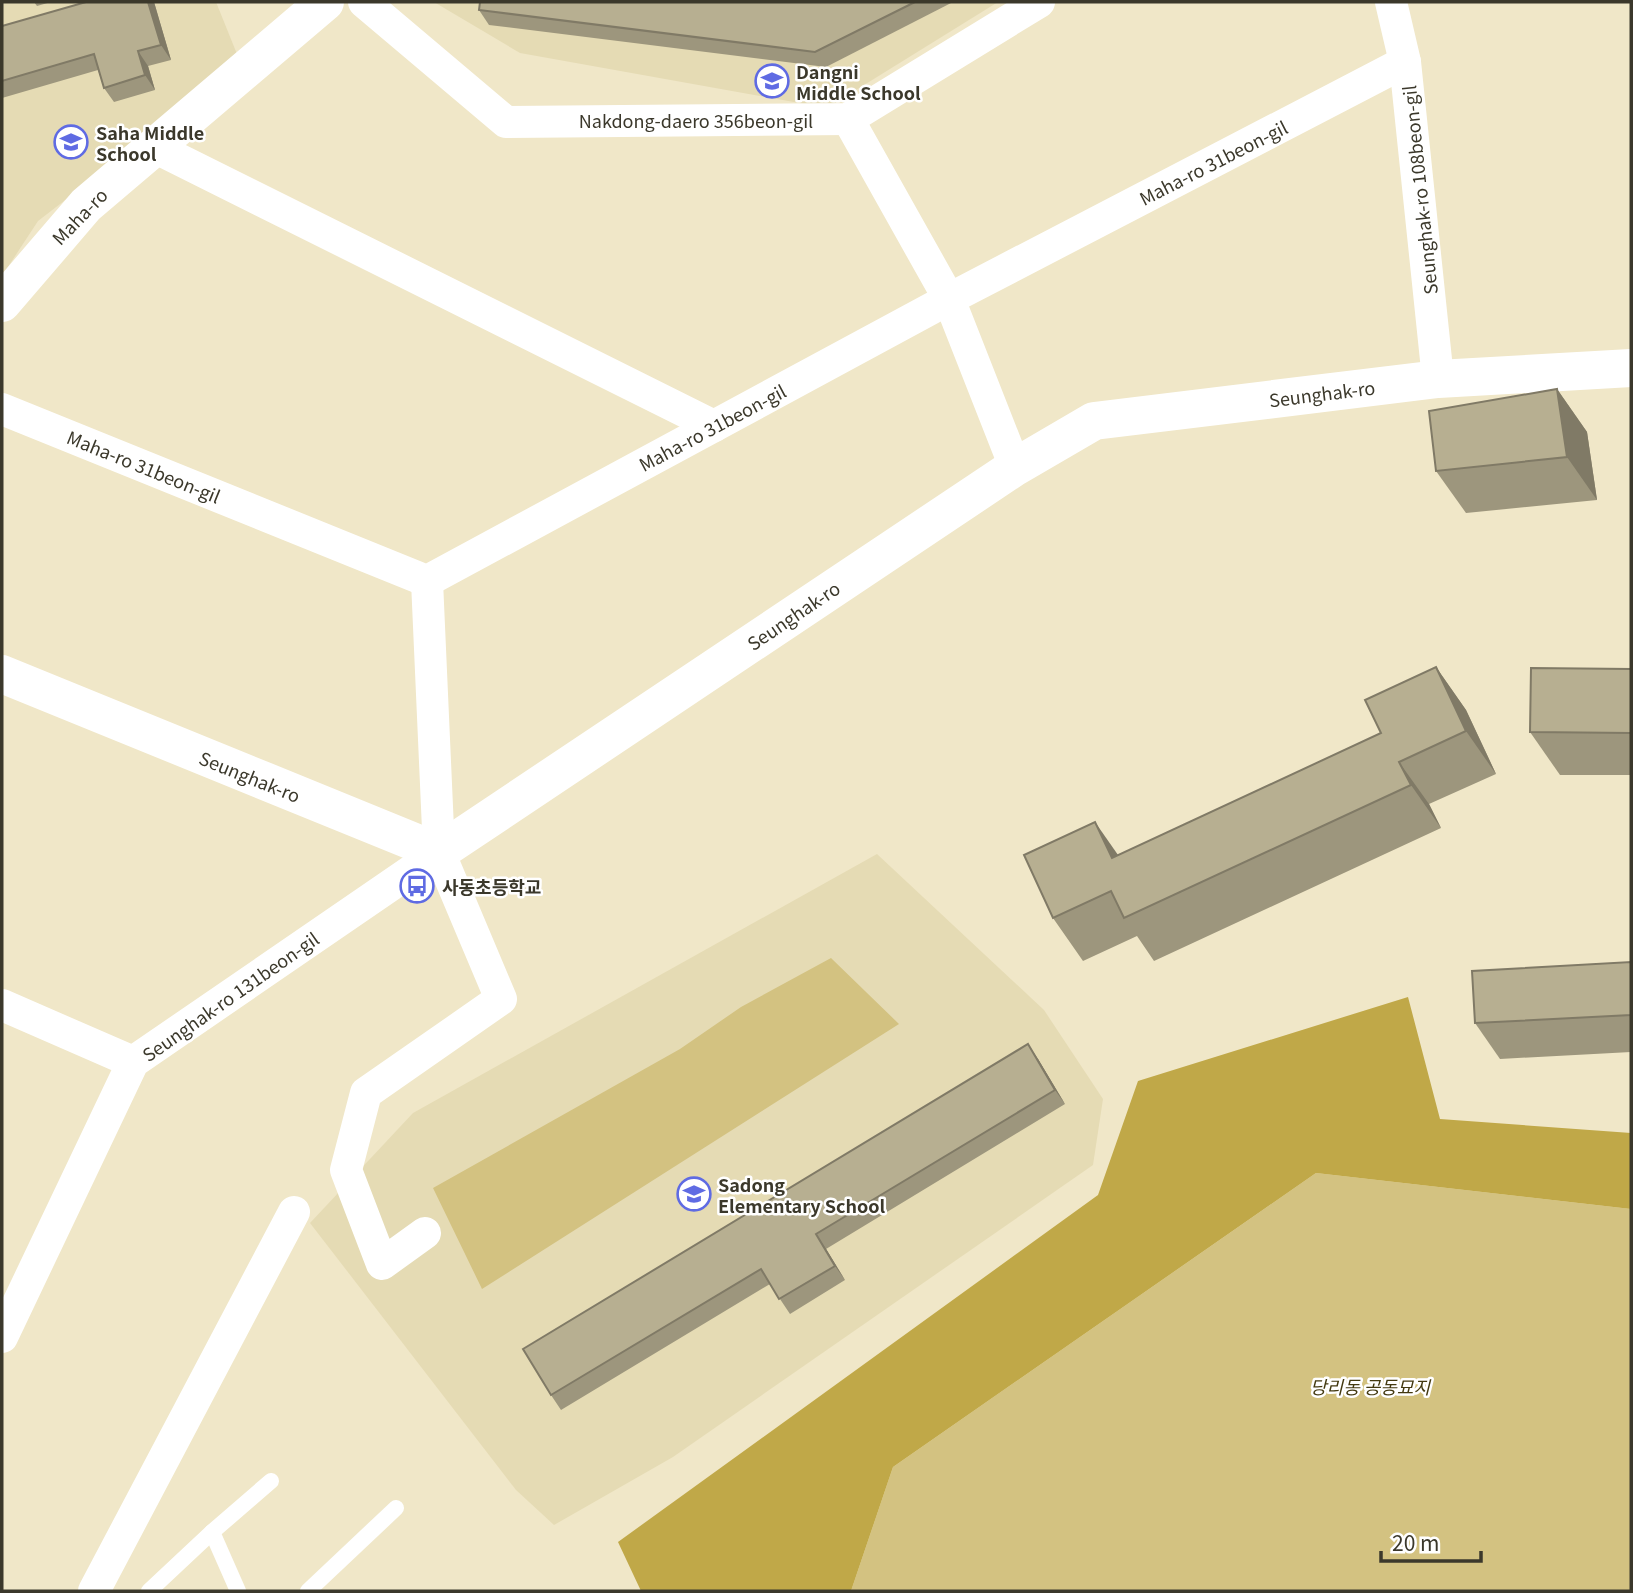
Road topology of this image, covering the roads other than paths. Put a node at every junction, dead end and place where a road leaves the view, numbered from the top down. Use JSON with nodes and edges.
{"nodes":[{"id":1,"x":325,"y":2,"type":"edge"},
{"id":2,"x":364,"y":2,"type":"edge"},
{"id":3,"x":1039,"y":2,"type":"edge"},
{"id":4,"x":1391,"y":2,"type":"edge"},
{"id":5,"x":1405,"y":62,"type":"junction"},
{"id":6,"x":848,"y":119,"type":"junction"},
{"id":7,"x":154,"y":147,"type":"junction"},
{"id":8,"x":949,"y":299,"type":"junction"},
{"id":9,"x":2,"y":303,"type":"edge"},
{"id":10,"x":1631,"y":368,"type":"edge"},
{"id":11,"x":1438,"y":379,"type":"junction"},
{"id":12,"x":2,"y":409,"type":"edge"},
{"id":13,"x":714,"y":426,"type":"junction"},
{"id":14,"x":1015,"y":467,"type":"junction"},
{"id":15,"x":427,"y":581,"type":"junction"},
{"id":16,"x":2,"y":674,"type":"edge"},
{"id":17,"x":439,"y":852,"type":"junction"},
{"id":18,"x":2,"y":1005,"type":"edge"},
{"id":19,"x":134,"y":1062,"type":"junction"},
{"id":20,"x":294,"y":1212,"type":"dead end"},
{"id":21,"x":425,"y":1233,"type":"dead end"},
{"id":22,"x":2,"y":1337,"type":"edge"},
{"id":23,"x":271,"y":1481,"type":"dead end"},
{"id":24,"x":396,"y":1508,"type":"dead end"},
{"id":25,"x":212,"y":1532,"type":"junction"},
{"id":26,"x":94,"y":1591,"type":"edge"},
{"id":27,"x":149,"y":1591,"type":"edge"},
{"id":28,"x":238,"y":1591,"type":"edge"},
{"id":29,"x":308,"y":1591,"type":"edge"}],
"edges":[{"from":1,"to":7,"type":"street","name":"Maha-ro"},
{"from":2,"to":6,"type":"street","name":"Nakdong-daero 356beon-gil"},
{"from":3,"to":6,"type":"street"},
{"from":4,"to":5,"type":"street","name":"Seunghak-ro 108beon-gil"},
{"from":5,"to":8,"type":"street","name":"Maha-ro 31beon-gil"},
{"from":5,"to":11,"type":"street","name":"Seunghak-ro 108beon-gil"},
{"from":6,"to":8,"type":"street"},
{"from":7,"to":9,"type":"street","name":"Maha-ro"},
{"from":7,"to":13,"type":"street"},
{"from":8,"to":13,"type":"street","name":"Maha-ro 31beon-gil"},
{"from":8,"to":14,"type":"street"},
{"from":10,"to":11,"type":"street","name":"Seunghak-ro"},
{"from":11,"to":14,"type":"street","name":"Seunghak-ro"},
{"from":12,"to":15,"type":"street","name":"Maha-ro 31beon-gil"},
{"from":13,"to":15,"type":"street","name":"Maha-ro 31beon-gil"},
{"from":14,"to":17,"type":"street","name":"Seunghak-ro"},
{"from":15,"to":17,"type":"street"},
{"from":16,"to":17,"type":"street","name":"Seunghak-ro"},
{"from":17,"to":19,"type":"street","name":"Seunghak-ro 131beon-gil"},
{"from":17,"to":21,"type":"street"},
{"from":18,"to":19,"type":"street"},
{"from":19,"to":22,"type":"street","name":"Seunghak-ro 131beon-gil"},
{"from":20,"to":26,"type":"street"},
{"from":23,"to":25,"type":"lane"},
{"from":24,"to":29,"type":"lane"},
{"from":25,"to":27,"type":"lane"},
{"from":25,"to":28,"type":"lane"}]}
